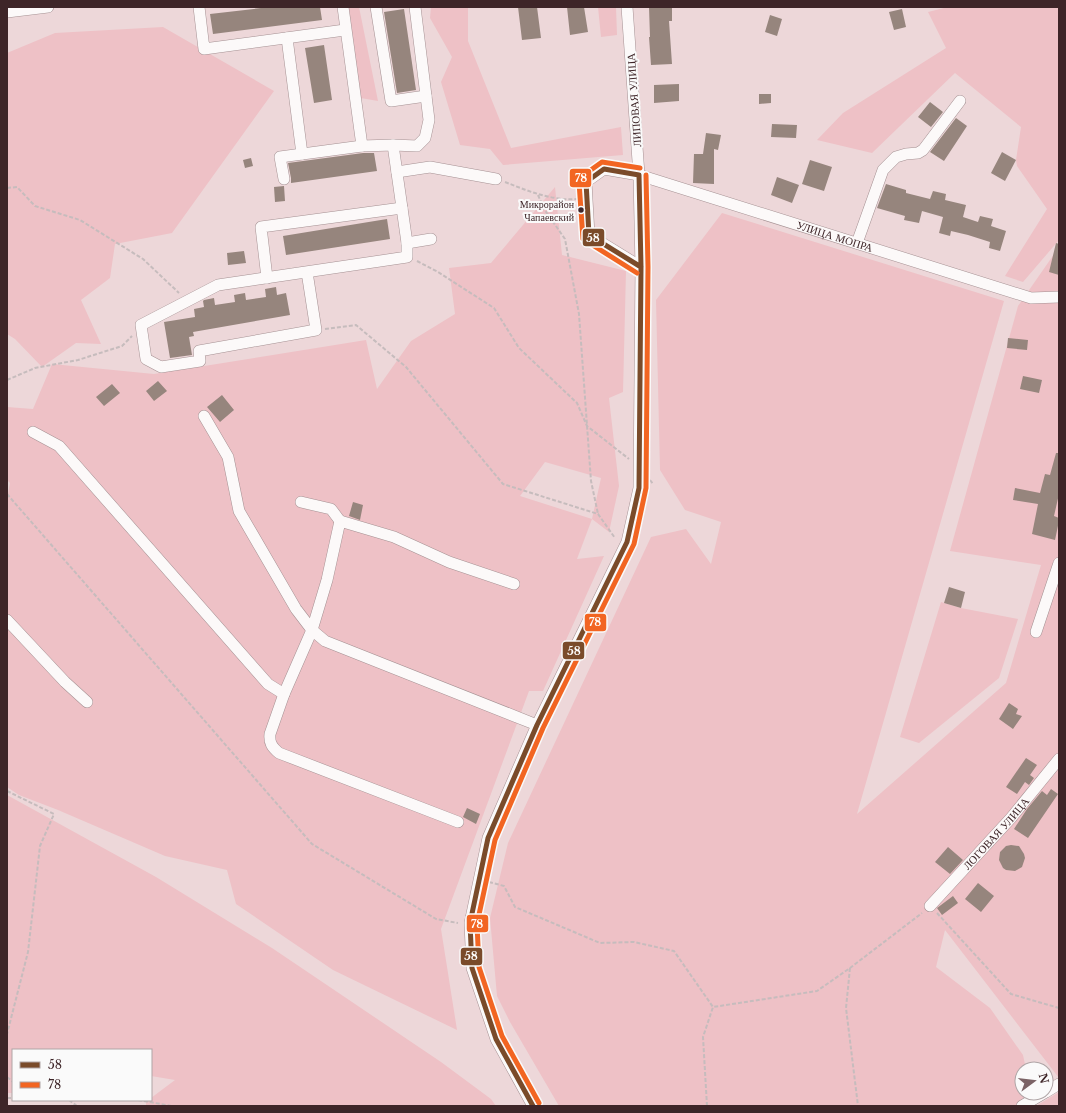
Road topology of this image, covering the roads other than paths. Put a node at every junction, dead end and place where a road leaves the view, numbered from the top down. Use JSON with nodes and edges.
{"nodes":[{"id":1,"x":44,"y":7,"type":"edge"},
{"id":2,"x":48,"y":7,"type":"edge"},
{"id":3,"x":199,"y":7,"type":"edge"},
{"id":4,"x":343,"y":7,"type":"edge"},
{"id":5,"x":376,"y":7,"type":"edge"},
{"id":6,"x":415,"y":7,"type":"edge"},
{"id":7,"x":627,"y":7,"type":"edge"},
{"id":8,"x":7,"y":12,"type":"edge"},
{"id":9,"x":345,"y":30,"type":"junction"},
{"id":10,"x":287,"y":38,"type":"junction"},
{"id":11,"x":426,"y":96,"type":"junction"},
{"id":12,"x":960,"y":101,"type":"dead end"},
{"id":13,"x":393,"y":145,"type":"junction"},
{"id":14,"x":362,"y":146,"type":"junction"},
{"id":15,"x":302,"y":154,"type":"junction"},
{"id":16,"x":396,"y":172,"type":"junction"},
{"id":17,"x":639,"y":175,"type":"junction"},
{"id":18,"x":284,"y":179,"type":"dead end"},
{"id":19,"x":496,"y":179,"type":"road end"},
{"id":20,"x":402,"y":208,"type":"junction"},
{"id":21,"x":431,"y":239,"type":"dead end"},
{"id":22,"x":857,"y":243,"type":"junction"},
{"id":23,"x":406,"y":244,"type":"junction"},
{"id":24,"x":641,"y":267,"type":"junction"},
{"id":25,"x":306,"y":272,"type":"junction"},
{"id":26,"x":267,"y":278,"type":"junction"},
{"id":27,"x":1059,"y":297,"type":"edge"},
{"id":28,"x":204,"y":416,"type":"dead end"},
{"id":29,"x":33,"y":432,"type":"dead end"},
{"id":30,"x":301,"y":502,"type":"dead end"},
{"id":31,"x":340,"y":521,"type":"junction"},
{"id":32,"x":1059,"y":563,"type":"edge"},
{"id":33,"x":514,"y":584,"type":"dead end"},
{"id":34,"x":7,"y":620,"type":"edge"},
{"id":35,"x":312,"y":630,"type":"junction"},
{"id":36,"x":1036,"y":632,"type":"dead end"},
{"id":37,"x":284,"y":694,"type":"junction"},
{"id":38,"x":87,"y":702,"type":"dead end"},
{"id":39,"x":537,"y":725,"type":"junction"},
{"id":40,"x":1059,"y":759,"type":"edge"},
{"id":41,"x":458,"y":822,"type":"dead end"},
{"id":42,"x":930,"y":906,"type":"road end"},
{"id":43,"x":533,"y":1106,"type":"edge"}],
"edges":[{"from":1,"to":2,"type":"street"},
{"from":1,"to":8,"type":"street"},
{"from":3,"to":10,"type":"street"},
{"from":4,"to":9,"type":"street"},
{"from":5,"to":11,"type":"street"},
{"from":6,"to":11,"type":"street"},
{"from":7,"to":17,"type":"street","name":"ЛИПОВАЯ УЛИЦА"},
{"from":9,"to":10,"type":"street"},
{"from":9,"to":14,"type":"street"},
{"from":10,"to":15,"type":"street"},
{"from":11,"to":13,"type":"street"},
{"from":12,"to":22,"type":"street"},
{"from":13,"to":14,"type":"street"},
{"from":13,"to":16,"type":"street"},
{"from":14,"to":15,"type":"street"},
{"from":15,"to":18,"type":"street"},
{"from":16,"to":19,"type":"street"},
{"from":16,"to":20,"type":"street"},
{"from":17,"to":22,"type":"street","name":"УЛИЦА МОПРА"},
{"from":17,"to":24,"type":"street","name":"ЛИПОВАЯ УЛИЦА"},
{"from":17,"to":24,"type":"street","name":"УЛИЦА МОПРА"},
{"from":20,"to":23,"type":"street"},
{"from":20,"to":26,"type":"street"},
{"from":21,"to":23,"type":"street"},
{"from":22,"to":27,"type":"street","name":"УЛИЦА МОПРА"},
{"from":23,"to":25,"type":"street"},
{"from":24,"to":39,"type":"street","name":"ЛИПОВАЯ УЛИЦА"},
{"from":25,"to":26,"type":"street"},
{"from":25,"to":26,"type":"street"},
{"from":28,"to":35,"type":"street"},
{"from":29,"to":37,"type":"street"},
{"from":30,"to":31,"type":"street"},
{"from":31,"to":33,"type":"street"},
{"from":31,"to":35,"type":"street"},
{"from":32,"to":36,"type":"street"},
{"from":34,"to":38,"type":"street"},
{"from":35,"to":37,"type":"street"},
{"from":35,"to":39,"type":"street"},
{"from":37,"to":41,"type":"street"},
{"from":39,"to":43,"type":"street","name":"ЛИПОВАЯ УЛИЦА"},
{"from":40,"to":42,"type":"street","name":"ЛОГОВАЯ УЛИЦА"}]}
